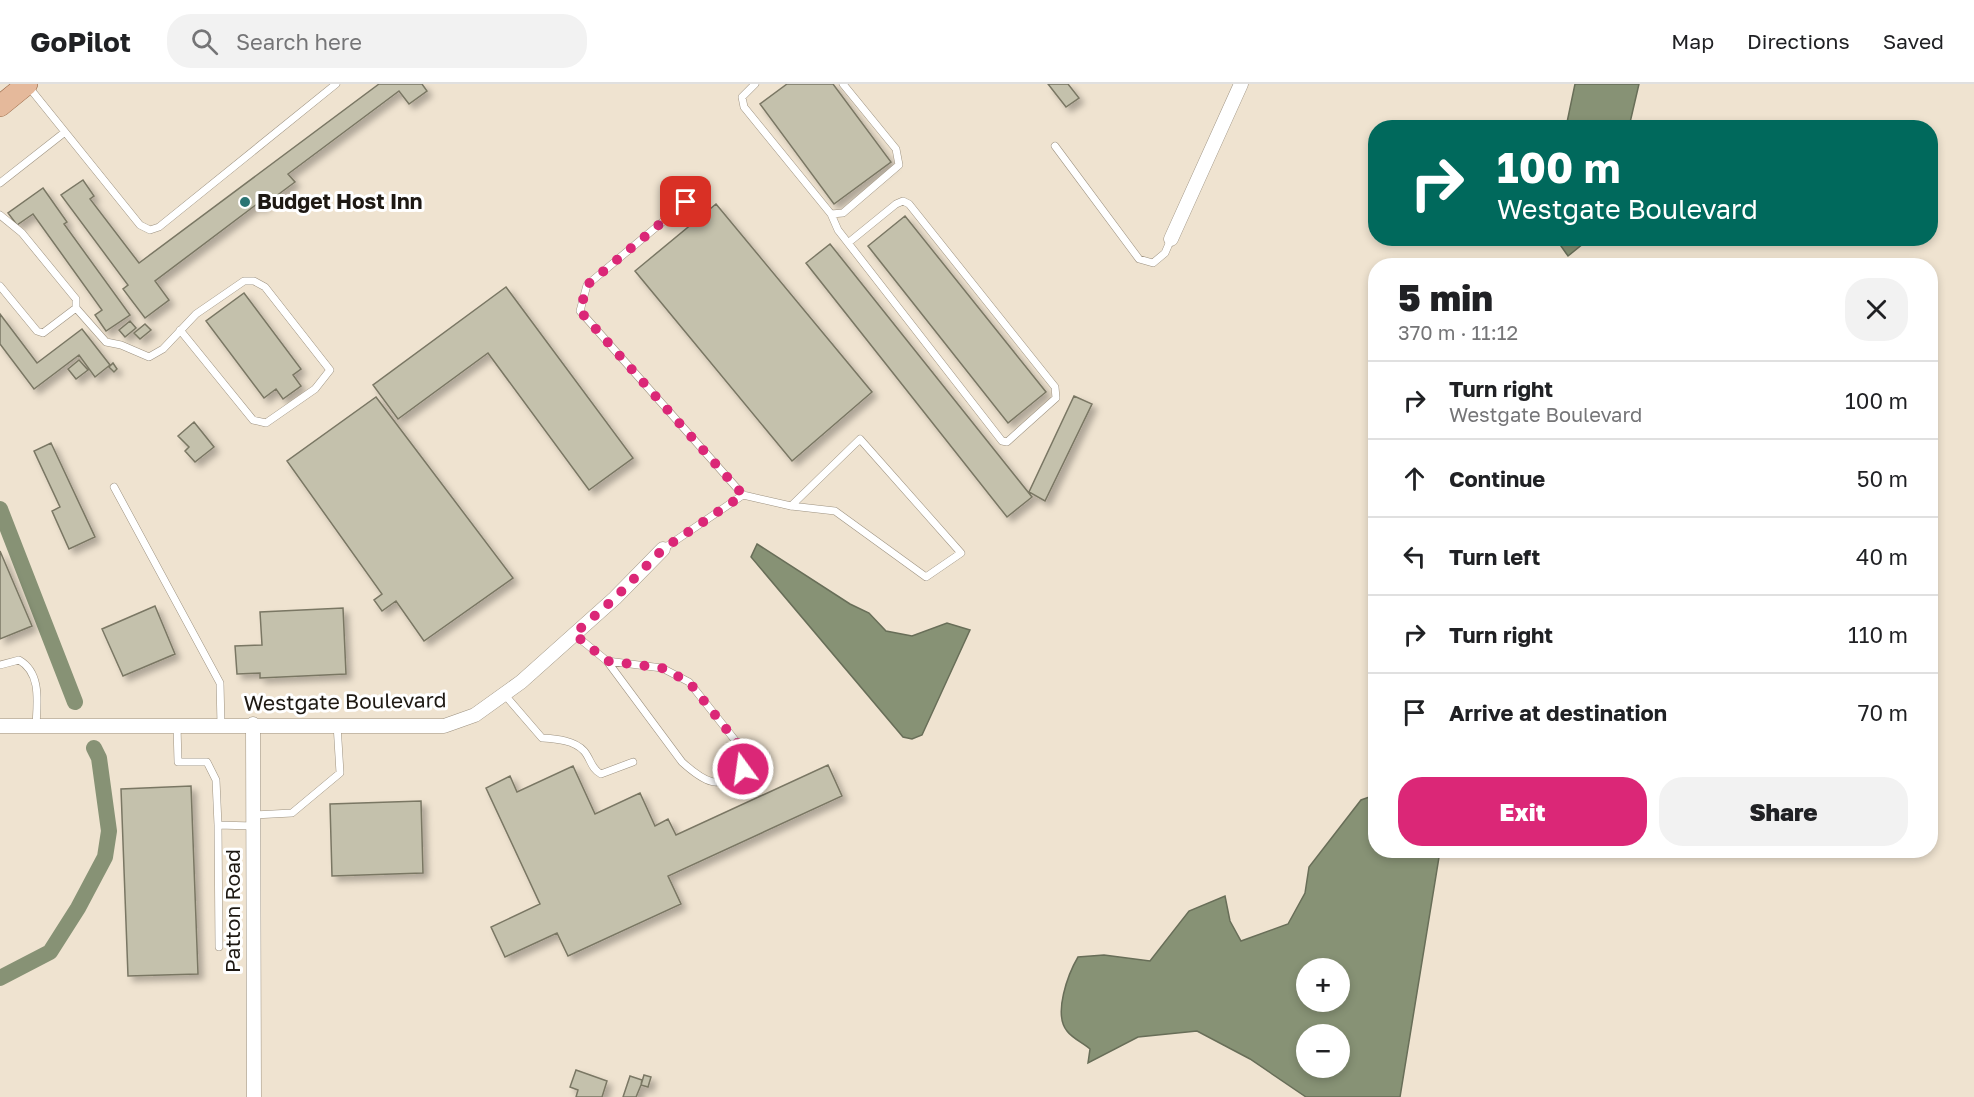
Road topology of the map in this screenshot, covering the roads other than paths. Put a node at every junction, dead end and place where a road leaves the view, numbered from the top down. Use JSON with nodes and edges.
{"nodes":[{"id":1,"x":27,"y":84,"type":"edge"},
{"id":2,"x":336,"y":84,"type":"edge"},
{"id":3,"x":843,"y":84,"type":"edge"},
{"id":4,"x":1241,"y":84,"type":"edge"},
{"id":5,"x":750,"y":86,"type":"edge"},
{"id":6,"x":0,"y":106,"type":"edge"},
{"id":7,"x":65,"y":132,"type":"junction"},
{"id":8,"x":1055,"y":146,"type":"dead end"},
{"id":9,"x":0,"y":183,"type":"edge"},
{"id":10,"x":703,"y":188,"type":"dead end"},
{"id":11,"x":831,"y":214,"type":"junction"},
{"id":12,"x":0,"y":215,"type":"edge"},
{"id":13,"x":1171,"y":239,"type":"joint"},
{"id":14,"x":848,"y":243,"type":"junction"},
{"id":15,"x":0,"y":286,"type":"edge"},
{"id":16,"x":76,"y":308,"type":"junction"},
{"id":17,"x":180,"y":330,"type":"junction"},
{"id":18,"x":114,"y":487,"type":"dead end"},
{"id":19,"x":743,"y":495,"type":"junction"},
{"id":20,"x":791,"y":506,"type":"junction"},
{"id":21,"x":663,"y":549,"type":"joint"},
{"id":22,"x":574,"y":634,"type":"junction"},
{"id":23,"x":607,"y":661,"type":"junction"},
{"id":24,"x":0,"y":665,"type":"edge"},
{"id":25,"x":504,"y":694,"type":"junction"},
{"id":26,"x":221,"y":724,"type":"junction"},
{"id":27,"x":253,"y":724,"type":"junction"},
{"id":28,"x":337,"y":724,"type":"junction"},
{"id":29,"x":177,"y":725,"type":"junction"},
{"id":30,"x":0,"y":726,"type":"edge"},
{"id":31,"x":36,"y":726,"type":"junction"},
{"id":32,"x":633,"y":762,"type":"dead end"},
{"id":33,"x":253,"y":821,"type":"junction"},
{"id":34,"x":218,"y":825,"type":"junction"},
{"id":35,"x":219,"y":947,"type":"dead end"},
{"id":36,"x":254,"y":1097,"type":"edge"}],
"edges":[{"from":1,"to":6,"type":"main road"},
{"from":1,"to":7,"type":"lane"},
{"from":2,"to":7,"type":"lane"},
{"from":3,"to":11,"type":"lane"},
{"from":4,"to":13,"type":"street"},
{"from":5,"to":11,"type":"lane"},
{"from":7,"to":9,"type":"lane"},
{"from":8,"to":13,"type":"lane"},
{"from":10,"to":19,"type":"lane"},
{"from":11,"to":14,"type":"lane"},
{"from":12,"to":16,"type":"lane"},
{"from":14,"to":14,"type":"lane"},
{"from":15,"to":16,"type":"lane"},
{"from":16,"to":17,"type":"lane"},
{"from":17,"to":17,"type":"lane"},
{"from":18,"to":26,"type":"lane"},
{"from":19,"to":20,"type":"lane"},
{"from":19,"to":21,"type":"lane"},
{"from":20,"to":20,"type":"lane"},
{"from":21,"to":22,"type":"street","name":"Westgate Boulevard"},
{"from":22,"to":23,"type":"lane"},
{"from":22,"to":25,"type":"street","name":"Westgate Boulevard"},
{"from":23,"to":23,"type":"lane"},
{"from":24,"to":31,"type":"lane"},
{"from":25,"to":28,"type":"street","name":"Westgate Boulevard"},
{"from":25,"to":32,"type":"lane"},
{"from":26,"to":27,"type":"street","name":"Westgate Boulevard"},
{"from":26,"to":29,"type":"street","name":"Westgate Boulevard"},
{"from":27,"to":28,"type":"street","name":"Westgate Boulevard"},
{"from":27,"to":33,"type":"street","name":"Patton Road"},
{"from":28,"to":33,"type":"lane"},
{"from":29,"to":31,"type":"street","name":"Westgate Boulevard"},
{"from":29,"to":34,"type":"lane"},
{"from":30,"to":31,"type":"street","name":"Westgate Boulevard"},
{"from":33,"to":34,"type":"lane"},
{"from":33,"to":36,"type":"street","name":"Patton Road"},
{"from":34,"to":35,"type":"lane"}]}
